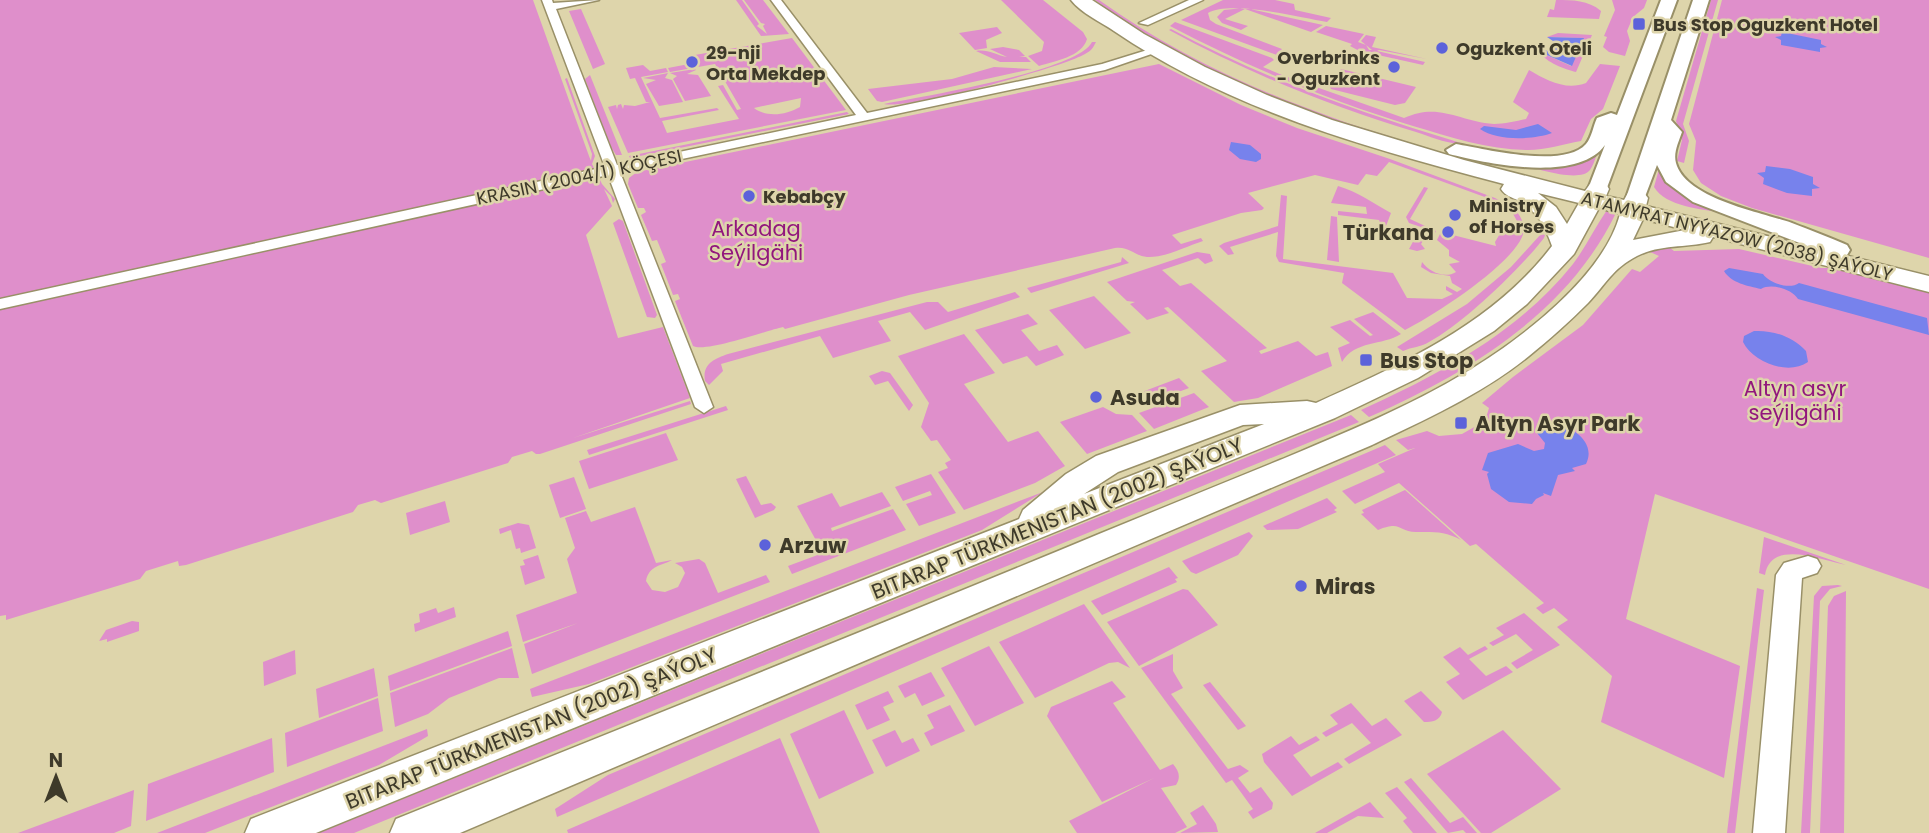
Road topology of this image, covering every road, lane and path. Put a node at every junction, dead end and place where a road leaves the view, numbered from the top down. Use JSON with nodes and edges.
{"nodes":[{"id":1,"x":594,"y":0,"type":"edge"},
{"id":2,"x":776,"y":0,"type":"edge"},
{"id":3,"x":1080,"y":0,"type":"edge"},
{"id":4,"x":1110,"y":0,"type":"edge"},
{"id":5,"x":1198,"y":0,"type":"edge"},
{"id":6,"x":1669,"y":0,"type":"edge"},
{"id":7,"x":1701,"y":0,"type":"edge"},
{"id":8,"x":548,"y":4,"type":"edge"},
{"id":9,"x":1144,"y":23,"type":"junction"},
{"id":10,"x":1157,"y":50,"type":"junction"},
{"id":11,"x":1626,"y":115,"type":"junction"},
{"id":12,"x":864,"y":118,"type":"junction"},
{"id":13,"x":1662,"y":122,"type":"junction"},
{"id":14,"x":1453,"y":157,"type":"junction"},
{"id":15,"x":611,"y":170,"type":"junction"},
{"id":16,"x":1595,"y":194,"type":"junction"},
{"id":17,"x":1635,"y":204,"type":"junction"},
{"id":18,"x":1565,"y":249,"type":"junction"},
{"id":19,"x":1840,"y":255,"type":"junction"},
{"id":20,"x":1606,"y":264,"type":"junction"},
{"id":21,"x":1929,"y":273,"type":"edge"},
{"id":22,"x":1929,"y":284,"type":"edge"},
{"id":23,"x":1,"y":307,"type":"edge"},
{"id":24,"x":704,"y":407,"type":"dead end"},
{"id":25,"x":1808,"y":566,"type":"dead end"},
{"id":26,"x":266,"y":833,"type":"edge"},
{"id":27,"x":411,"y":833,"type":"edge"},
{"id":28,"x":1769,"y":833,"type":"edge"}],
"edges":[{"from":1,"to":8,"type":"street"},
{"from":2,"to":12,"type":"street"},
{"from":3,"to":10,"type":"main road","name":"ATAMYRAT NYÝAZOW (2038) ŞAÝOLY"},
{"from":4,"to":9,"type":"main road","name":"ATAMYRAT NYÝAZOW (2038) ŞAÝOLY"},
{"from":5,"to":9,"type":"street"},
{"from":6,"to":11,"type":"main road","name":"BITARAP TÜRKMENISTAN (2002) ŞAÝOLY"},
{"from":7,"to":13,"type":"main road","name":"BITARAP TÜRKMENISTAN (2002) ŞAÝOLY"},
{"from":8,"to":15,"type":"street"},
{"from":9,"to":14,"type":"main road","name":"ATAMYRAT NYÝAZOW (2038) ŞAÝOLY"},
{"from":10,"to":12,"type":"street","name":"KRASIN (2004/1) KÖÇESI"},
{"from":10,"to":14,"type":"main road","name":"ATAMYRAT NYÝAZOW (2038) ŞAÝOLY"},
{"from":11,"to":14,"type":"main road"},
{"from":11,"to":16,"type":"main road","name":"BITARAP TÜRKMENISTAN (2002) ŞAÝOLY"},
{"from":12,"to":15,"type":"street","name":"KRASIN (2004/1) KÖÇESI"},
{"from":13,"to":17,"type":"main road","name":"BITARAP TÜRKMENISTAN (2002) ŞAÝOLY"},
{"from":13,"to":19,"type":"main road"},
{"from":14,"to":16,"type":"main road","name":"ATAMYRAT NYÝAZOW (2038) ŞAÝOLY"},
{"from":14,"to":18,"type":"main road"},
{"from":15,"to":23,"type":"street","name":"KRASIN (2004/1) KÖÇESI"},
{"from":15,"to":24,"type":"street"},
{"from":16,"to":17,"type":"main road","name":"ATAMYRAT NYÝAZOW (2038) ŞAÝOLY"},
{"from":16,"to":18,"type":"main road","name":"BITARAP TÜRKMENISTAN (2002) ŞAÝOLY"},
{"from":17,"to":19,"type":"main road","name":"ATAMYRAT NYÝAZOW (2038) ŞAÝOLY"},
{"from":17,"to":20,"type":"main road","name":"BITARAP TÜRKMENISTAN (2002) ŞAÝOLY"},
{"from":18,"to":26,"type":"main road","name":"BITARAP TÜRKMENISTAN (2002) ŞAÝOLY"},
{"from":19,"to":20,"type":"main road"},
{"from":19,"to":21,"type":"main road","name":"ATAMYRAT NYÝAZOW (2038) ŞAÝOLY"},
{"from":19,"to":22,"type":"main road","name":"ATAMYRAT NYÝAZOW (2038) ŞAÝOLY"},
{"from":20,"to":27,"type":"main road","name":"BITARAP TÜRKMENISTAN (2002) ŞAÝOLY"},
{"from":25,"to":28,"type":"street"}]}
